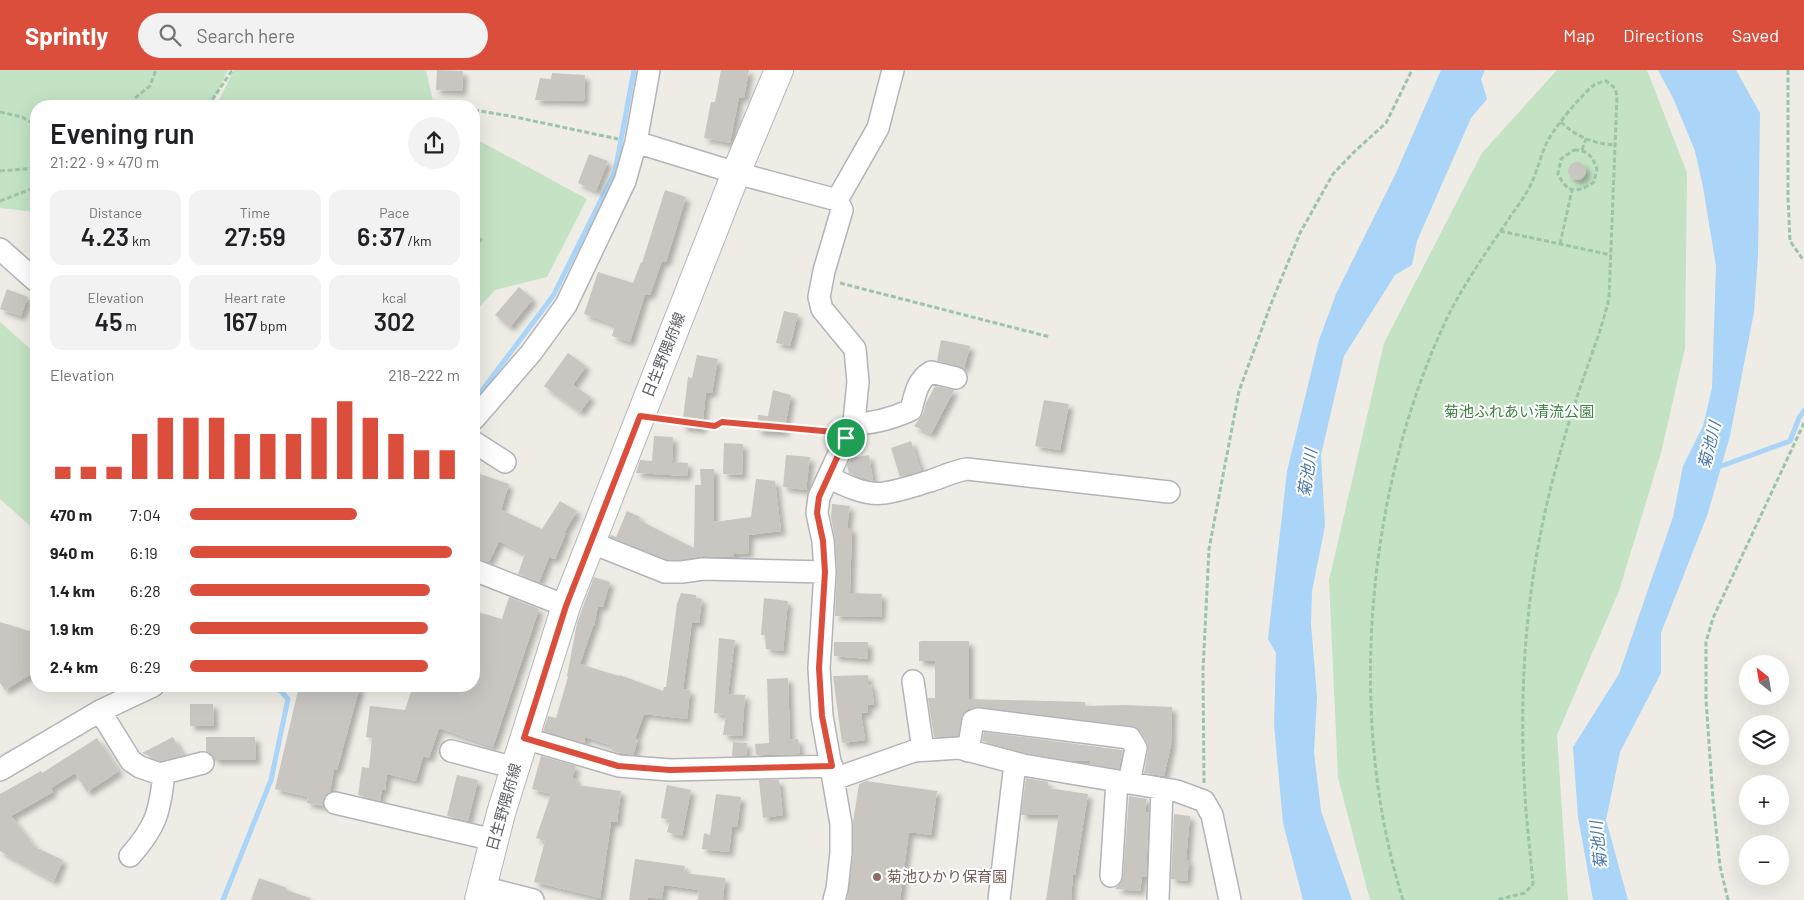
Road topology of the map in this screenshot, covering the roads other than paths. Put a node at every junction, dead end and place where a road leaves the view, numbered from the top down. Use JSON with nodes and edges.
{"nodes":[{"id":1,"x":650,"y":70,"type":"edge"},
{"id":2,"x":779,"y":70,"type":"edge"},
{"id":3,"x":893,"y":70,"type":"edge"},
{"id":4,"x":626,"y":140,"type":"junction"},
{"id":5,"x":736,"y":173,"type":"junction"},
{"id":6,"x":837,"y":200,"type":"junction"},
{"id":7,"x":0,"y":249,"type":"edge"},
{"id":8,"x":30,"y":276,"type":"edge"},
{"id":9,"x":956,"y":378,"type":"dead end"},
{"id":10,"x":480,"y":412,"type":"edge"},
{"id":11,"x":849,"y":431,"type":"junction"},
{"id":12,"x":480,"y":446,"type":"edge"},
{"id":13,"x":505,"y":462,"type":"dead end"},
{"id":14,"x":828,"y":476,"type":"junction"},
{"id":15,"x":1169,"y":492,"type":"dead end"},
{"id":16,"x":590,"y":542,"type":"junction"},
{"id":17,"x":480,"y":572,"type":"edge"},
{"id":18,"x":825,"y":572,"type":"junction"},
{"id":19,"x":566,"y":606,"type":"junction"},
{"id":20,"x":913,"y":681,"type":"dead end"},
{"id":21,"x":140,"y":692,"type":"edge"},
{"id":22,"x":100,"y":711,"type":"junction"},
{"id":23,"x":524,"y":738,"type":"junction"},
{"id":24,"x":923,"y":750,"type":"junction"},
{"id":25,"x":451,"y":751,"type":"dead end"},
{"id":26,"x":968,"y":751,"type":"junction"},
{"id":27,"x":203,"y":762,"type":"dead end"},
{"id":28,"x":1015,"y":763,"type":"junction"},
{"id":29,"x":1,"y":768,"type":"edge"},
{"id":30,"x":515,"y":768,"type":"junction"},
{"id":31,"x":833,"y":772,"type":"junction"},
{"id":32,"x":164,"y":774,"type":"junction"},
{"id":33,"x":1123,"y":782,"type":"junction"},
{"id":34,"x":1162,"y":789,"type":"junction"},
{"id":35,"x":335,"y":803,"type":"dead end"},
{"id":36,"x":494,"y":840,"type":"junction"},
{"id":37,"x":130,"y":856,"type":"dead end"},
{"id":38,"x":1111,"y":876,"type":"dead end"},
{"id":39,"x":480,"y":893,"type":"edge"},
{"id":40,"x":533,"y":900,"type":"edge"},
{"id":41,"x":834,"y":900,"type":"edge"},
{"id":42,"x":999,"y":900,"type":"edge"},
{"id":43,"x":1158,"y":900,"type":"edge"},
{"id":44,"x":1230,"y":900,"type":"edge"}],
"edges":[{"from":1,"to":4,"type":"street"},
{"from":2,"to":5,"type":"main road","name":"日生野隈府線"},
{"from":3,"to":6,"type":"street"},
{"from":4,"to":5,"type":"street"},
{"from":4,"to":10,"type":"street"},
{"from":5,"to":6,"type":"street"},
{"from":5,"to":16,"type":"main road","name":"日生野隈府線"},
{"from":6,"to":11,"type":"street"},
{"from":7,"to":8,"type":"street"},
{"from":9,"to":11,"type":"street"},
{"from":11,"to":14,"type":"street"},
{"from":12,"to":13,"type":"street"},
{"from":14,"to":15,"type":"street"},
{"from":14,"to":18,"type":"street"},
{"from":16,"to":18,"type":"street"},
{"from":16,"to":19,"type":"main road","name":"日生野隈府線"},
{"from":17,"to":19,"type":"street"},
{"from":18,"to":31,"type":"street"},
{"from":19,"to":23,"type":"main road","name":"日生野隈府線"},
{"from":20,"to":24,"type":"street"},
{"from":21,"to":22,"type":"street"},
{"from":22,"to":29,"type":"street"},
{"from":22,"to":32,"type":"street"},
{"from":23,"to":30,"type":"main road","name":"日生野隈府線"},
{"from":23,"to":31,"type":"street"},
{"from":24,"to":26,"type":"street"},
{"from":24,"to":31,"type":"street"},
{"from":25,"to":30,"type":"street"},
{"from":26,"to":28,"type":"street"},
{"from":26,"to":33,"type":"street"},
{"from":27,"to":32,"type":"street"},
{"from":28,"to":33,"type":"street"},
{"from":28,"to":42,"type":"street"},
{"from":30,"to":36,"type":"main road","name":"日生野隈府線"},
{"from":31,"to":41,"type":"street"},
{"from":32,"to":37,"type":"street"},
{"from":33,"to":34,"type":"street"},
{"from":33,"to":38,"type":"street"},
{"from":34,"to":43,"type":"street"},
{"from":34,"to":44,"type":"street"},
{"from":35,"to":36,"type":"street"},
{"from":36,"to":39,"type":"main road","name":"日生野隈府線"},
{"from":39,"to":40,"type":"street"}]}
